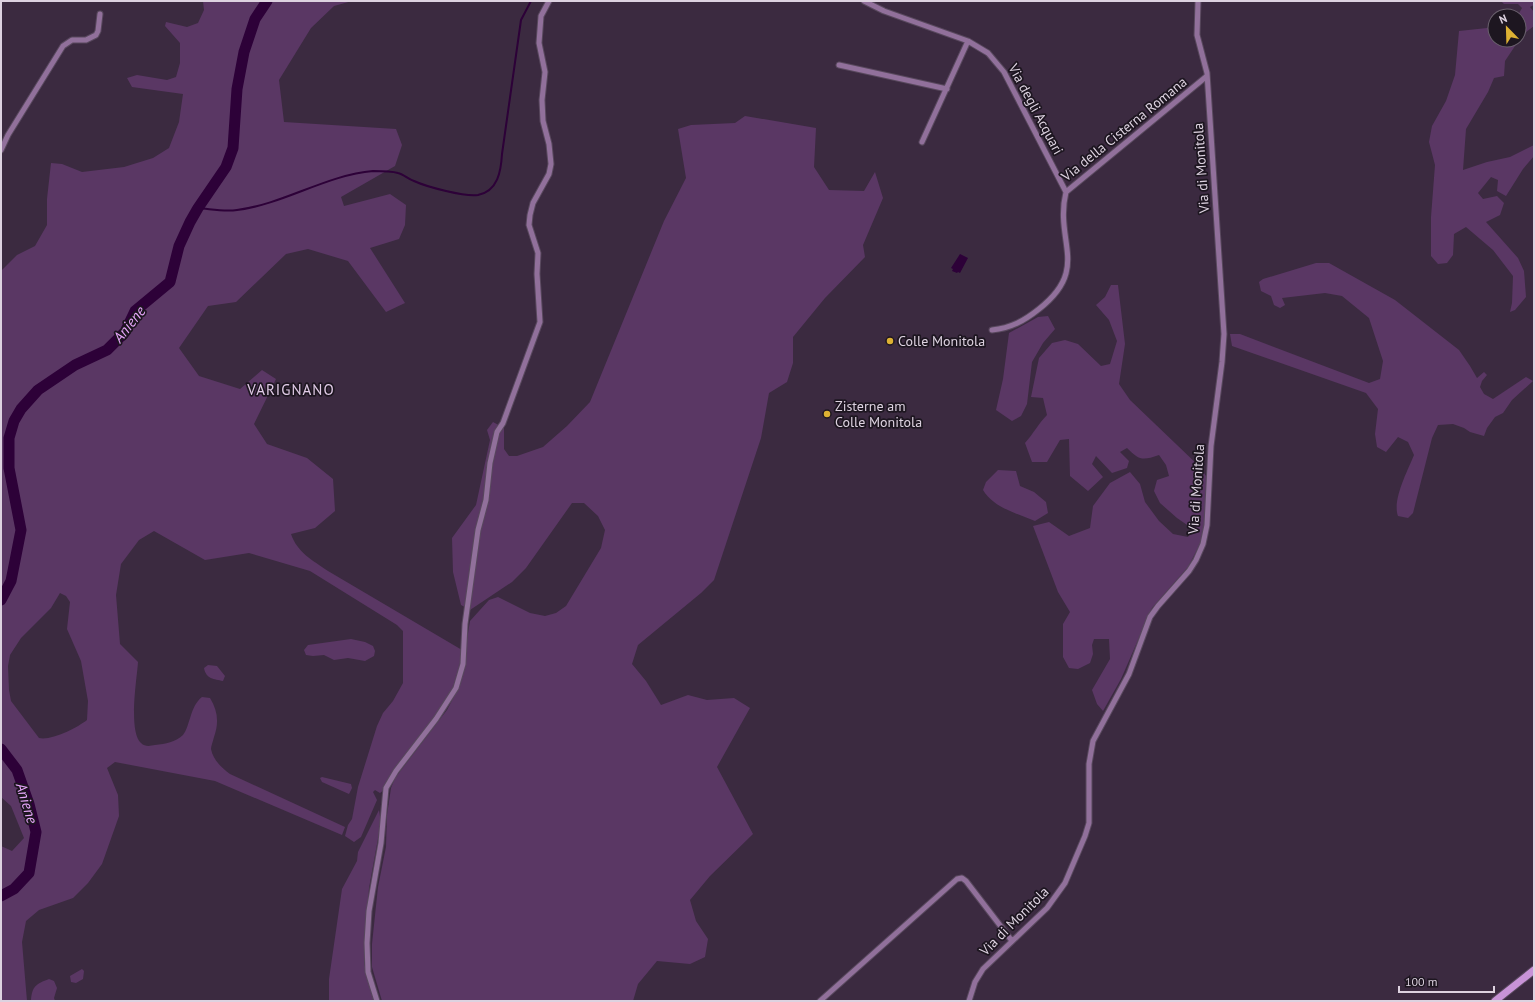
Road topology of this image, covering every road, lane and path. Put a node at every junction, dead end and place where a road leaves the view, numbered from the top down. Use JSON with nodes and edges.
{"nodes":[{"id":1,"x":550,"y":1,"type":"edge"},
{"id":2,"x":864,"y":1,"type":"edge"},
{"id":3,"x":1198,"y":1,"type":"edge"},
{"id":4,"x":100,"y":14,"type":"dead end"},
{"id":5,"x":968,"y":41,"type":"junction"},
{"id":6,"x":839,"y":65,"type":"dead end"},
{"id":7,"x":1207,"y":76,"type":"junction"},
{"id":8,"x":947,"y":89,"type":"junction"},
{"id":9,"x":922,"y":142,"type":"dead end"},
{"id":10,"x":1,"y":150,"type":"edge"},
{"id":11,"x":1066,"y":192,"type":"junction"},
{"id":12,"x":992,"y":330,"type":"dead end"},
{"id":13,"x":1012,"y":942,"type":"junction"},
{"id":14,"x":1534,"y":970,"type":"edge"},
{"id":15,"x":377,"y":1001,"type":"edge"},
{"id":16,"x":820,"y":1001,"type":"edge"},
{"id":17,"x":969,"y":1001,"type":"edge"},
{"id":18,"x":1495,"y":1001,"type":"edge"}],
"edges":[{"from":1,"to":15,"type":"street"},
{"from":2,"to":5,"type":"street","name":"Via degli Acquari"},
{"from":3,"to":7,"type":"street","name":"Via di Monitola"},
{"from":4,"to":10,"type":"street"},
{"from":5,"to":8,"type":"street"},
{"from":5,"to":11,"type":"street","name":"Via degli Acquari"},
{"from":6,"to":8,"type":"street"},
{"from":7,"to":11,"type":"street","name":"Via della Cisterna Romana"},
{"from":7,"to":13,"type":"street","name":"Via di Monitola"},
{"from":8,"to":9,"type":"street"},
{"from":11,"to":12,"type":"street","name":"Via della Cisterna Romana"},
{"from":13,"to":16,"type":"street"},
{"from":13,"to":17,"type":"street","name":"Via di Monitola"},
{"from":14,"to":18,"type":"main road"}]}
